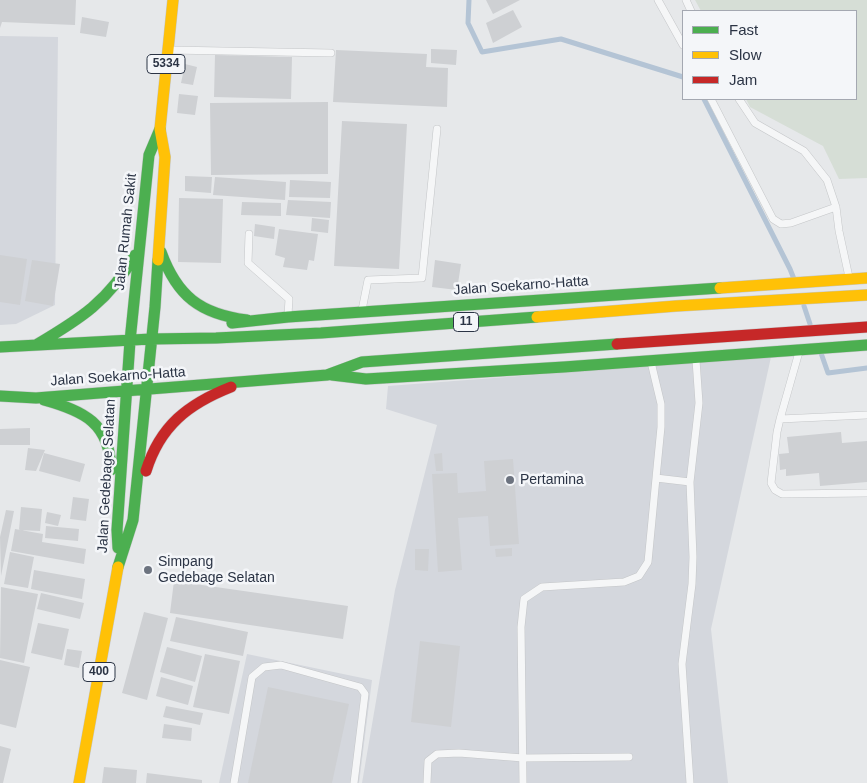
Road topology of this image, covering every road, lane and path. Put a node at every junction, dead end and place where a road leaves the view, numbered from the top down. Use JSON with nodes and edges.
{"nodes":[{"id":1,"x":173,"y":0,"type":"edge"},
{"id":2,"x":658,"y":0,"type":"edge"},
{"id":3,"x":682,"y":44,"type":"edge"},
{"id":4,"x":167,"y":50,"type":"junction"},
{"id":5,"x":331,"y":53,"type":"dead end"},
{"id":6,"x":712,"y":100,"type":"edge"},
{"id":7,"x":740,"y":100,"type":"edge"},
{"id":8,"x":160,"y":129,"type":"junction"},
{"id":9,"x":437,"y":129,"type":"dead end"},
{"id":10,"x":836,"y":207,"type":"junction"},
{"id":11,"x":143,"y":220,"type":"junction"},
{"id":12,"x":249,"y":234,"type":"dead end"},
{"id":13,"x":159,"y":238,"type":"junction"},
{"id":14,"x":867,"y":278,"type":"edge"},
{"id":15,"x":845,"y":280,"type":"junction"},
{"id":16,"x":612,"y":295,"type":"junction"},
{"id":17,"x":867,"y":295,"type":"edge"},
{"id":18,"x":676,"y":306,"type":"junction"},
{"id":19,"x":362,"y":312,"type":"junction"},
{"id":20,"x":288,"y":317,"type":"junction"},
{"id":21,"x":247,"y":320,"type":"junction"},
{"id":22,"x":867,"y":327,"type":"edge"},
{"id":23,"x":151,"y":339,"type":"junction"},
{"id":24,"x":180,"y":339,"type":"junction"},
{"id":25,"x":130,"y":340,"type":"junction"},
{"id":26,"x":36,"y":345,"type":"junction"},
{"id":27,"x":863,"y":346,"type":"edge"},
{"id":28,"x":0,"y":347,"type":"edge"},
{"id":29,"x":800,"y":350,"type":"junction"},
{"id":30,"x":696,"y":357,"type":"junction"},
{"id":31,"x":651,"y":360,"type":"junction"},
{"id":32,"x":327,"y":375,"type":"junction"},
{"id":33,"x":243,"y":382,"type":"junction"},
{"id":34,"x":146,"y":391,"type":"junction"},
{"id":35,"x":126,"y":392,"type":"junction"},
{"id":36,"x":0,"y":396,"type":"edge"},
{"id":37,"x":36,"y":398,"type":"junction"},
{"id":38,"x":0,"y":404,"type":"edge"},
{"id":39,"x":867,"y":415,"type":"edge"},
{"id":40,"x":780,"y":419,"type":"junction"},
{"id":41,"x":656,"y":478,"type":"junction"},
{"id":42,"x":690,"y":482,"type":"junction"},
{"id":43,"x":867,"y":493,"type":"edge"},
{"id":44,"x":133,"y":520,"type":"junction"},
{"id":45,"x":117,"y":530,"type":"junction"},
{"id":46,"x":119,"y":562,"type":"junction"},
{"id":47,"x":629,"y":757,"type":"dead end"},
{"id":48,"x":523,"y":758,"type":"junction"},
{"id":49,"x":79,"y":783,"type":"edge"},
{"id":50,"x":234,"y":783,"type":"edge"},
{"id":51,"x":354,"y":783,"type":"edge"},
{"id":52,"x":427,"y":783,"type":"edge"},
{"id":53,"x":523,"y":783,"type":"edge"},
{"id":54,"x":690,"y":783,"type":"edge"}],
"edges":[{"from":1,"to":4,"type":"main road","name":"Jalan Rumah Sakit","number":"5334"},
{"from":2,"to":3,"type":"lane"},
{"from":4,"to":5,"type":"lane"},
{"from":4,"to":8,"type":"main road","name":"Jalan Rumah Sakit","number":"5334"},
{"from":6,"to":10,"type":"lane"},
{"from":7,"to":10,"type":"lane"},
{"from":8,"to":11,"type":"main road","name":"Jalan Rumah Sakit","number":"5334"},
{"from":8,"to":13,"type":"main road","name":"Jalan Rumah Sakit","number":"5334"},
{"from":9,"to":19,"type":"lane"},
{"from":10,"to":15,"type":"lane"},
{"from":11,"to":25,"type":"main road","name":"Jalan Rumah Sakit","number":"5334"},
{"from":11,"to":26,"type":"main road"},
{"from":12,"to":20,"type":"lane"},
{"from":13,"to":21,"type":"main road"},
{"from":13,"to":23,"type":"main road","name":"Jalan Rumah Sakit","number":"5334"},
{"from":14,"to":15,"type":"main road","name":"Jalan Soekarno-Hatta"},
{"from":15,"to":16,"type":"main road","name":"Jalan Soekarno-Hatta"},
{"from":16,"to":18,"type":"main road"},
{"from":16,"to":19,"type":"main road","name":"Jalan Soekarno-Hatta"},
{"from":17,"to":18,"type":"main road","name":"Jalan Soekarno-Hatta","number":"11"},
{"from":18,"to":24,"type":"main road","name":"Jalan Soekarno-Hatta","number":"11"},
{"from":19,"to":20,"type":"main road","name":"Jalan Soekarno-Hatta"},
{"from":20,"to":21,"type":"main road","name":"Jalan Soekarno-Hatta"},
{"from":21,"to":24,"type":"main road","name":"Jalan Soekarno-Hatta"},
{"from":22,"to":32,"type":"main road","name":"Jalan Soekarno-Hatta"},
{"from":23,"to":24,"type":"main road","name":"Jalan Soekarno-Hatta","number":"11"},
{"from":23,"to":25,"type":"main road","name":"Jalan Soekarno-Hatta","number":"11"},
{"from":23,"to":34,"type":"main road","name":"Jalan Gedebage Selatan"},
{"from":25,"to":26,"type":"main road","name":"Jalan Soekarno-Hatta","number":"11"},
{"from":25,"to":35,"type":"main road","name":"Jalan Rumah Sakit"},
{"from":26,"to":28,"type":"main road","name":"Jalan Soekarno-Hatta","number":"11"},
{"from":27,"to":29,"type":"main road","name":"Jalan Soekarno-Hatta"},
{"from":29,"to":30,"type":"main road","name":"Jalan Soekarno-Hatta"},
{"from":29,"to":40,"type":"lane"},
{"from":30,"to":31,"type":"main road","name":"Jalan Soekarno-Hatta"},
{"from":30,"to":42,"type":"lane"},
{"from":31,"to":32,"type":"main road","name":"Jalan Soekarno-Hatta"},
{"from":31,"to":41,"type":"lane"},
{"from":32,"to":33,"type":"main road","name":"Jalan Soekarno-Hatta"},
{"from":33,"to":34,"type":"main road","name":"Jalan Soekarno-Hatta"},
{"from":33,"to":44,"type":"main road"},
{"from":34,"to":35,"type":"main road","name":"Jalan Soekarno-Hatta"},
{"from":34,"to":44,"type":"main road","name":"Jalan Gedebage Selatan"},
{"from":35,"to":37,"type":"main road","name":"Jalan Soekarno-Hatta"},
{"from":35,"to":45,"type":"main road","name":"Jalan Gedebage Selatan"},
{"from":36,"to":37,"type":"main road","name":"Jalan Soekarno-Hatta"},
{"from":37,"to":38,"type":"main road"},
{"from":37,"to":45,"type":"main road"},
{"from":39,"to":40,"type":"lane"},
{"from":40,"to":43,"type":"lane"},
{"from":41,"to":42,"type":"lane"},
{"from":41,"to":48,"type":"lane"},
{"from":42,"to":54,"type":"lane"},
{"from":44,"to":46,"type":"main road","name":"Jalan Gedebage Selatan"},
{"from":45,"to":46,"type":"main road","name":"Jalan Gedebage Selatan"},
{"from":46,"to":49,"type":"main road","name":"Jalan Gedebage Selatan","number":"400"},
{"from":47,"to":48,"type":"lane"},
{"from":48,"to":52,"type":"lane"},
{"from":48,"to":53,"type":"lane"},
{"from":50,"to":51,"type":"lane"}]}
